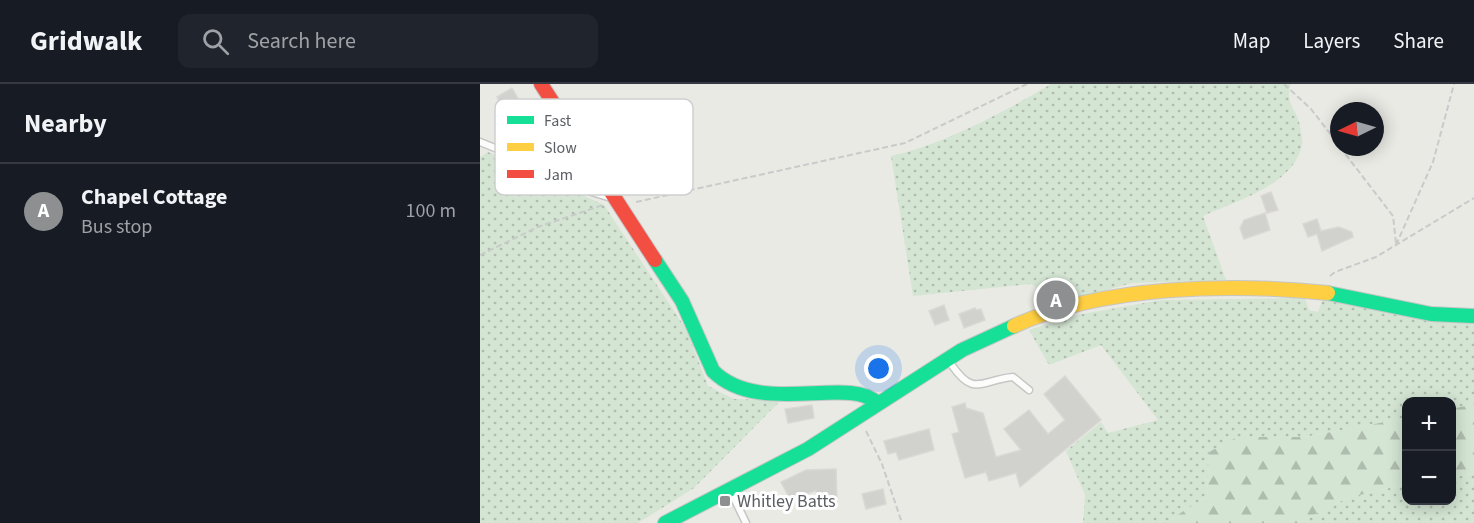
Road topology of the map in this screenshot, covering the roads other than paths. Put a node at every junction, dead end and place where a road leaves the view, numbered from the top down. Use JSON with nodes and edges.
{"nodes":[{"id":1,"x":541,"y":84,"type":"edge"},
{"id":2,"x":551,"y":99,"type":"edge"},
{"id":3,"x":480,"y":142,"type":"edge"},
{"id":4,"x":495,"y":148,"type":"edge"},
{"id":5,"x":600,"y":195,"type":"edge"},
{"id":6,"x":613,"y":195,"type":"edge"},
{"id":7,"x":617,"y":201,"type":"junction"},
{"id":8,"x":1474,"y":316,"type":"edge"},
{"id":9,"x":947,"y":358,"type":"junction"},
{"id":10,"x":1029,"y":390,"type":"dead end"},
{"id":11,"x":877,"y":403,"type":"junction"},
{"id":12,"x":730,"y":490,"type":"junction"},
{"id":13,"x":665,"y":523,"type":"edge"},
{"id":14,"x":746,"y":523,"type":"edge"}],
"edges":[{"from":1,"to":2,"type":"main road"},
{"from":3,"to":4,"type":"lane"},
{"from":5,"to":7,"type":"lane"},
{"from":6,"to":7,"type":"main road"},
{"from":7,"to":11,"type":"main road"},
{"from":8,"to":9,"type":"main road"},
{"from":9,"to":10,"type":"lane"},
{"from":9,"to":11,"type":"main road"},
{"from":11,"to":12,"type":"main road"},
{"from":12,"to":13,"type":"main road"},
{"from":12,"to":14,"type":"lane"}]}
